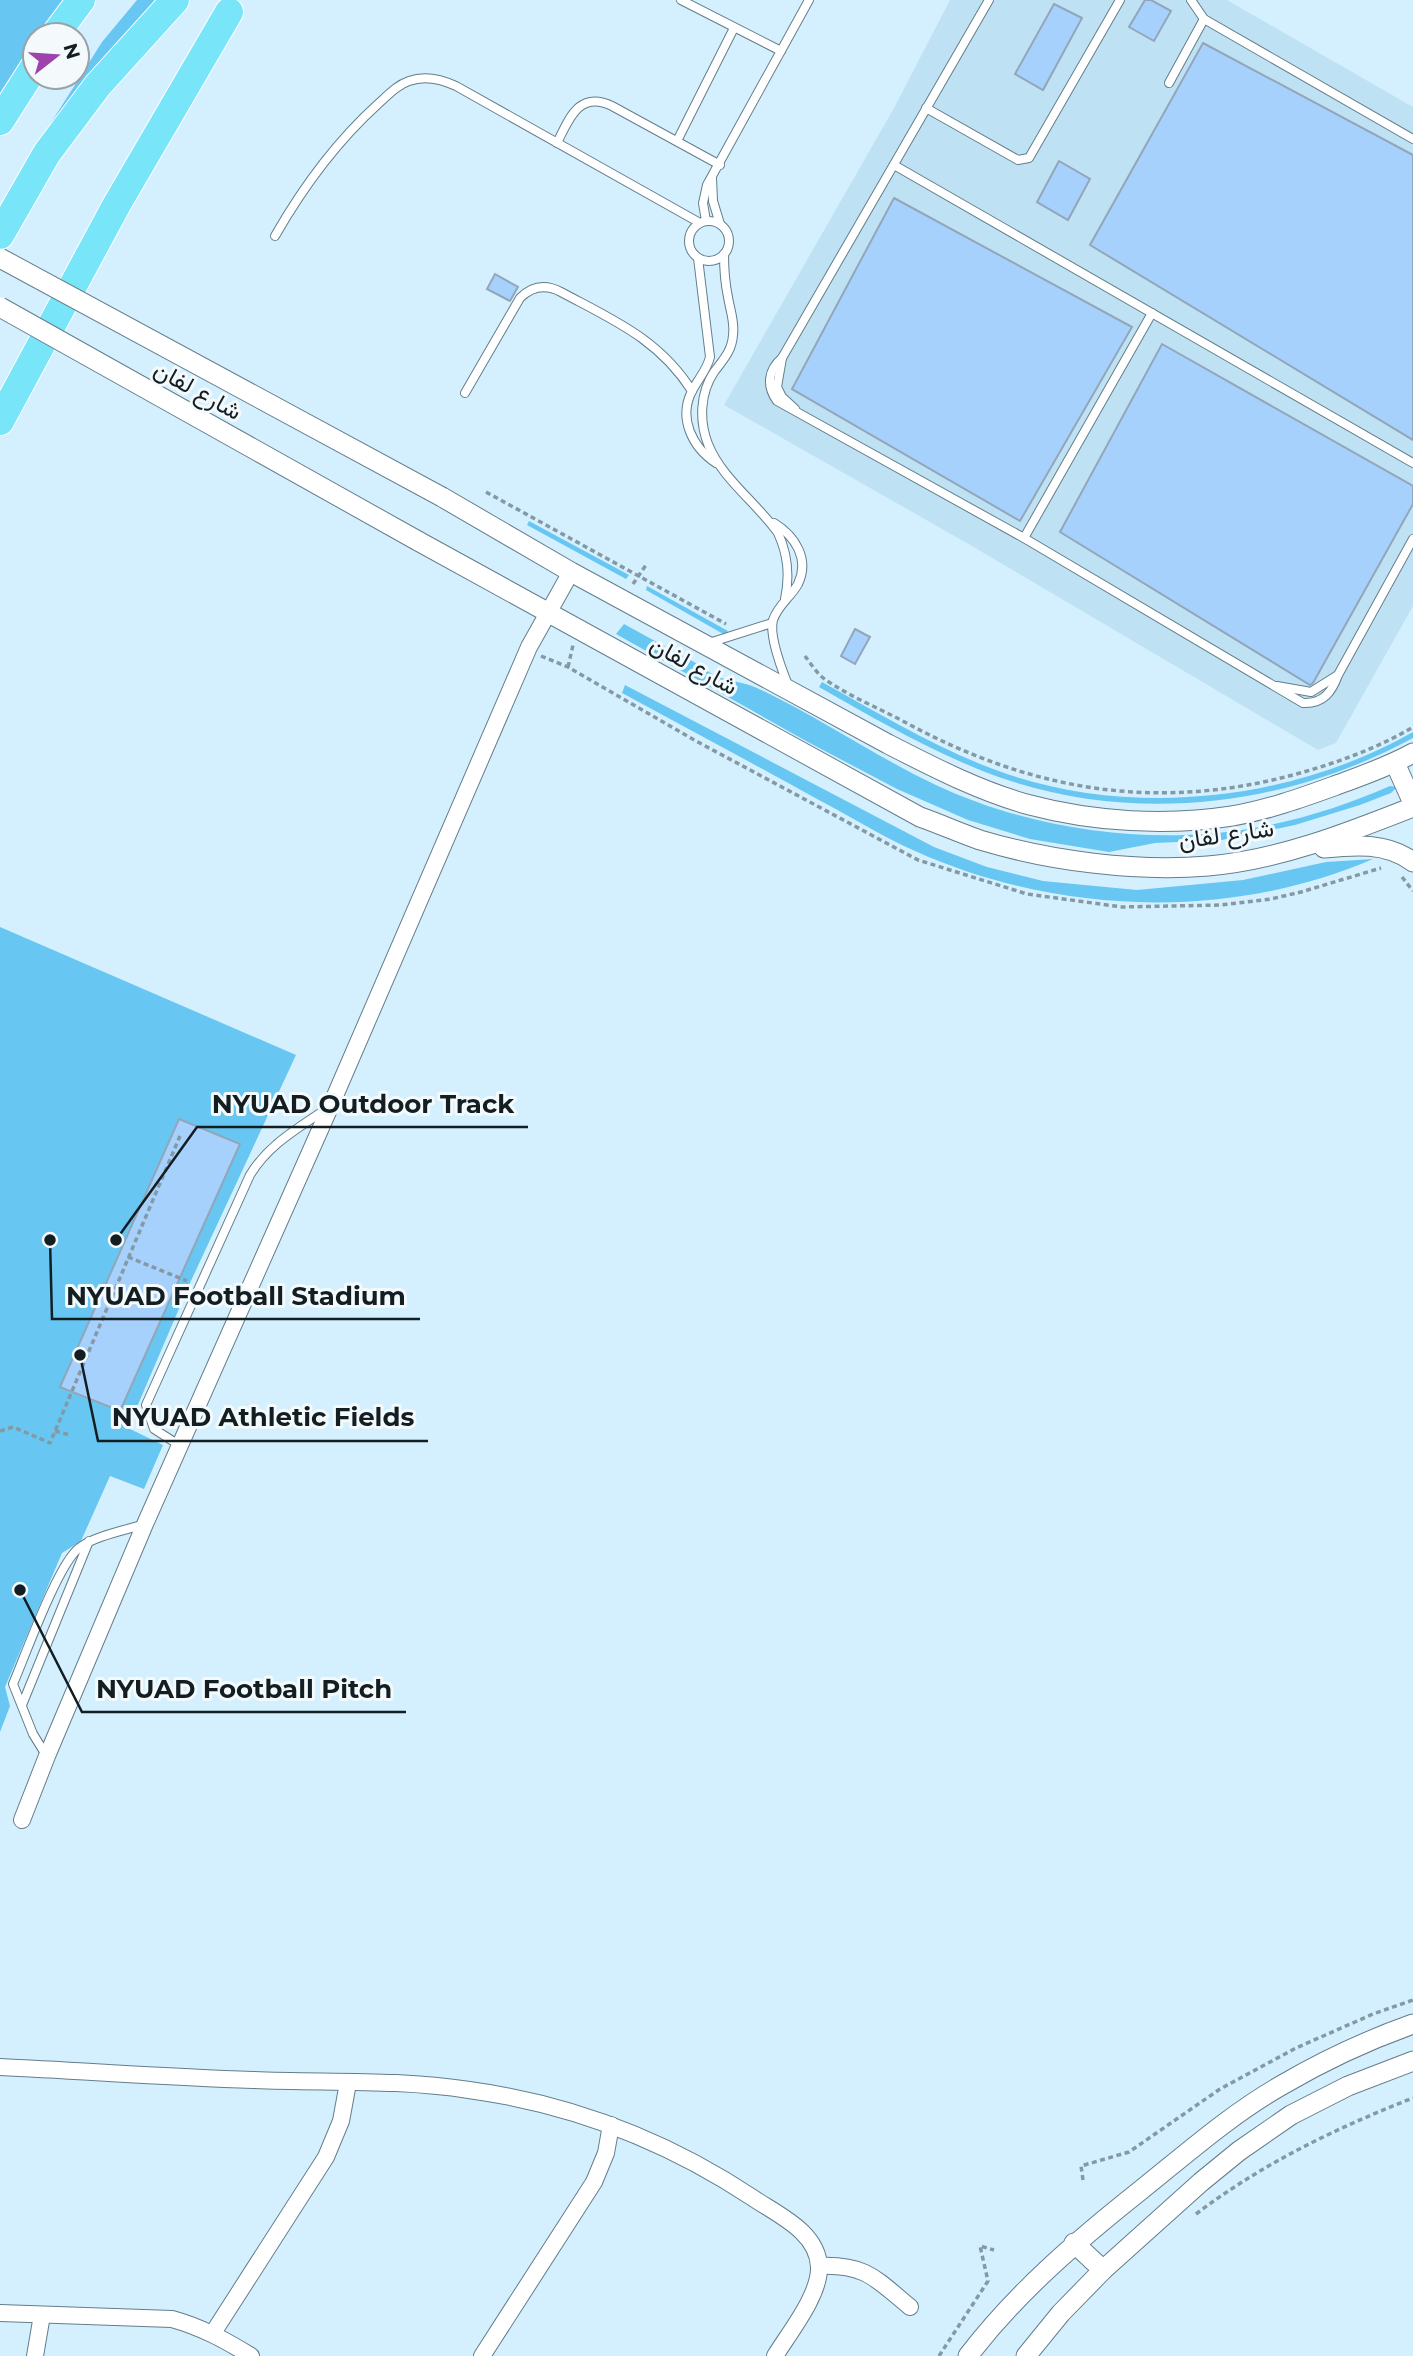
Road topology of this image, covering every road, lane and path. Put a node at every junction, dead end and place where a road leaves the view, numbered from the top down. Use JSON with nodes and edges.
{"nodes":[{"id":1,"x":81,"y":0,"type":"edge"},
{"id":2,"x":176,"y":0,"type":"edge"},
{"id":3,"x":681,"y":0,"type":"edge"},
{"id":4,"x":989,"y":0,"type":"edge"},
{"id":5,"x":1120,"y":0,"type":"edge"},
{"id":6,"x":1191,"y":0,"type":"edge"},
{"id":7,"x":806,"y":1,"type":"edge"},
{"id":8,"x":229,"y":12,"type":"dead end"},
{"id":9,"x":1204,"y":19,"type":"junction"},
{"id":10,"x":65,"y":21,"type":"edge"},
{"id":11,"x":734,"y":28,"type":"junction"},
{"id":12,"x":781,"y":51,"type":"junction"},
{"id":13,"x":1169,"y":83,"type":"dead end"},
{"id":14,"x":21,"y":88,"type":"edge"},
{"id":15,"x":926,"y":108,"type":"junction"},
{"id":16,"x":0,"y":121,"type":"edge"},
{"id":17,"x":1413,"y":139,"type":"edge"},
{"id":18,"x":677,"y":141,"type":"junction"},
{"id":19,"x":557,"y":143,"type":"junction"},
{"id":20,"x":894,"y":164,"type":"junction"},
{"id":21,"x":720,"y":165,"type":"junction"},
{"id":22,"x":712,"y":178,"type":"junction"},
{"id":23,"x":703,"y":222,"type":"junction"},
{"id":24,"x":720,"y":224,"type":"junction"},
{"id":25,"x":0,"y":235,"type":"edge"},
{"id":26,"x":275,"y":236,"type":"dead end"},
{"id":27,"x":724,"y":254,"type":"junction"},
{"id":28,"x":0,"y":258,"type":"edge"},
{"id":29,"x":698,"y":258,"type":"junction"},
{"id":30,"x":0,"y":307,"type":"edge"},
{"id":31,"x":1152,"y":313,"type":"junction"},
{"id":32,"x":712,"y":367,"type":"junction"},
{"id":33,"x":692,"y":391,"type":"junction"},
{"id":34,"x":465,"y":393,"type":"dead end"},
{"id":35,"x":0,"y":421,"type":"edge"},
{"id":36,"x":1413,"y":463,"type":"edge"},
{"id":37,"x":721,"y":466,"type":"junction"},
{"id":38,"x":486,"y":492,"type":"dead end"},
{"id":39,"x":770,"y":521,"type":"junction"},
{"id":40,"x":1024,"y":538,"type":"junction"},
{"id":41,"x":1413,"y":539,"type":"edge"},
{"id":42,"x":646,"y":565,"type":"dead end"},
{"id":43,"x":571,"y":572,"type":"junction"},
{"id":44,"x":639,"y":577,"type":"junction"},
{"id":45,"x":633,"y":584,"type":"dead end"},
{"id":46,"x":785,"y":599,"type":"junction"},
{"id":47,"x":549,"y":612,"type":"junction"},
{"id":48,"x":772,"y":623,"type":"junction"},
{"id":49,"x":732,"y":627,"type":"dead end"},
{"id":50,"x":574,"y":643,"type":"dead end"},
{"id":51,"x":705,"y":644,"type":"junction"},
{"id":52,"x":805,"y":656,"type":"dead end"},
{"id":53,"x":568,"y":667,"type":"dead end"},
{"id":54,"x":790,"y":691,"type":"junction"},
{"id":55,"x":1413,"y":727,"type":"edge"},
{"id":56,"x":1413,"y":753,"type":"edge"},
{"id":57,"x":1395,"y":763,"type":"junction"},
{"id":58,"x":1413,"y":805,"type":"edge"},
{"id":59,"x":1288,"y":850,"type":"junction"},
{"id":60,"x":1413,"y":862,"type":"edge"},
{"id":61,"x":331,"y":1105,"type":"junction"},
{"id":62,"x":180,"y":1136,"type":"dead end"},
{"id":63,"x":128,"y":1257,"type":"junction"},
{"id":64,"x":191,"y":1283,"type":"dead end"},
{"id":65,"x":0,"y":1431,"type":"edge"},
{"id":66,"x":55,"y":1432,"type":"junction"},
{"id":67,"x":70,"y":1435,"type":"dead end"},
{"id":68,"x":179,"y":1445,"type":"junction"},
{"id":69,"x":145,"y":1524,"type":"junction"},
{"id":70,"x":89,"y":1541,"type":"junction"},
{"id":71,"x":22,"y":1705,"type":"junction"},
{"id":72,"x":47,"y":1756,"type":"junction"},
{"id":73,"x":22,"y":1820,"type":"dead end"},
{"id":74,"x":1413,"y":2000,"type":"edge"},
{"id":75,"x":1413,"y":2024,"type":"edge"},
{"id":76,"x":1413,"y":2061,"type":"edge"},
{"id":77,"x":0,"y":2067,"type":"edge"},
{"id":78,"x":348,"y":2083,"type":"junction"},
{"id":79,"x":1413,"y":2098,"type":"edge"},
{"id":80,"x":611,"y":2125,"type":"junction"},
{"id":81,"x":1083,"y":2180,"type":"dead end"},
{"id":82,"x":1188,"y":2220,"type":"dead end"},
{"id":83,"x":1074,"y":2243,"type":"junction"},
{"id":84,"x":994,"y":2250,"type":"dead end"},
{"id":85,"x":819,"y":2266,"type":"junction"},
{"id":86,"x":1102,"y":2270,"type":"junction"},
{"id":87,"x":910,"y":2307,"type":"dead end"},
{"id":88,"x":0,"y":2313,"type":"edge"},
{"id":89,"x":42,"y":2315,"type":"junction"},
{"id":90,"x":213,"y":2333,"type":"junction"},
{"id":91,"x":35,"y":2356,"type":"edge"},
{"id":92,"x":251,"y":2356,"type":"edge"},
{"id":93,"x":482,"y":2356,"type":"edge"},
{"id":94,"x":775,"y":2356,"type":"edge"},
{"id":95,"x":939,"y":2356,"type":"edge"},
{"id":96,"x":968,"y":2356,"type":"edge"},
{"id":97,"x":1027,"y":2356,"type":"edge"}],
"edges":[{"from":1,"to":10,"type":"highway"},
{"from":2,"to":25,"type":"highway"},
{"from":3,"to":11,"type":"lane"},
{"from":4,"to":15,"type":"lane"},
{"from":5,"to":15,"type":"lane"},
{"from":6,"to":9,"type":"lane"},
{"from":7,"to":12,"type":"lane"},
{"from":8,"to":35,"type":"highway"},
{"from":9,"to":13,"type":"lane"},
{"from":9,"to":17,"type":"lane"},
{"from":11,"to":12,"type":"lane"},
{"from":11,"to":18,"type":"lane"},
{"from":12,"to":21,"type":"lane"},
{"from":14,"to":16,"type":"highway"},
{"from":15,"to":20,"type":"lane"},
{"from":18,"to":19,"type":"lane"},
{"from":18,"to":21,"type":"lane"},
{"from":19,"to":23,"type":"lane"},
{"from":19,"to":26,"type":"lane"},
{"from":20,"to":31,"type":"lane"},
{"from":20,"to":40,"type":"lane"},
{"from":21,"to":22,"type":"lane"},
{"from":22,"to":23,"type":"lane"},
{"from":22,"to":24,"type":"lane"},
{"from":23,"to":24,"type":"lane"},
{"from":23,"to":29,"type":"lane"},
{"from":24,"to":27,"type":"lane"},
{"from":27,"to":29,"type":"lane"},
{"from":27,"to":32,"type":"lane"},
{"from":28,"to":43,"type":"street","name":"شارع لفان","bridge":true},
{"from":29,"to":32,"type":"lane"},
{"from":30,"to":47,"type":"street","name":"شارع لفان","bridge":true},
{"from":31,"to":36,"type":"lane"},
{"from":31,"to":40,"type":"lane"},
{"from":32,"to":33,"type":"lane"},
{"from":32,"to":37,"type":"lane"},
{"from":33,"to":34,"type":"lane"},
{"from":33,"to":37,"type":"lane"},
{"from":37,"to":39,"type":"lane"},
{"from":38,"to":44,"type":"path"},
{"from":39,"to":46,"type":"lane"},
{"from":39,"to":46,"type":"lane"},
{"from":40,"to":41,"type":"lane"},
{"from":42,"to":44,"type":"path"},
{"from":43,"to":47,"type":"street"},
{"from":43,"to":51,"type":"street","name":"شارع لفان"},
{"from":44,"to":45,"type":"path"},
{"from":44,"to":49,"type":"path"},
{"from":46,"to":48,"type":"lane"},
{"from":47,"to":59,"type":"street","name":"شارع لفان"},
{"from":47,"to":61,"type":"street"},
{"from":48,"to":51,"type":"lane"},
{"from":48,"to":54,"type":"lane"},
{"from":50,"to":53,"type":"path"},
{"from":51,"to":54,"type":"street","name":"شارع لفان"},
{"from":52,"to":55,"type":"path"},
{"from":54,"to":57,"type":"street","name":"شارع لفان"},
{"from":56,"to":57,"type":"street","name":"شارع لفان"},
{"from":57,"to":58,"type":"street"},
{"from":58,"to":59,"type":"street","name":"شارع لفان"},
{"from":59,"to":60,"type":"street"},
{"from":61,"to":68,"type":"street"},
{"from":61,"to":68,"type":"lane"},
{"from":62,"to":63,"type":"path"},
{"from":63,"to":64,"type":"path"},
{"from":63,"to":66,"type":"path"},
{"from":65,"to":66,"type":"path"},
{"from":66,"to":67,"type":"path"},
{"from":68,"to":69,"type":"street"},
{"from":69,"to":70,"type":"lane"},
{"from":69,"to":72,"type":"street"},
{"from":70,"to":71,"type":"lane"},
{"from":70,"to":71,"type":"lane"},
{"from":71,"to":72,"type":"lane"},
{"from":72,"to":73,"type":"street"},
{"from":74,"to":81,"type":"path"},
{"from":75,"to":83,"type":"street"},
{"from":76,"to":86,"type":"street"},
{"from":77,"to":78,"type":"street"},
{"from":78,"to":80,"type":"street"},
{"from":78,"to":90,"type":"street"},
{"from":79,"to":82,"type":"path"},
{"from":80,"to":85,"type":"street"},
{"from":80,"to":93,"type":"street"},
{"from":83,"to":86,"type":"street"},
{"from":83,"to":96,"type":"street"},
{"from":84,"to":95,"type":"path"},
{"from":85,"to":87,"type":"street"},
{"from":85,"to":94,"type":"street"},
{"from":86,"to":97,"type":"street"},
{"from":88,"to":89,"type":"street"},
{"from":89,"to":90,"type":"street"},
{"from":89,"to":91,"type":"street"},
{"from":90,"to":92,"type":"street"}]}
